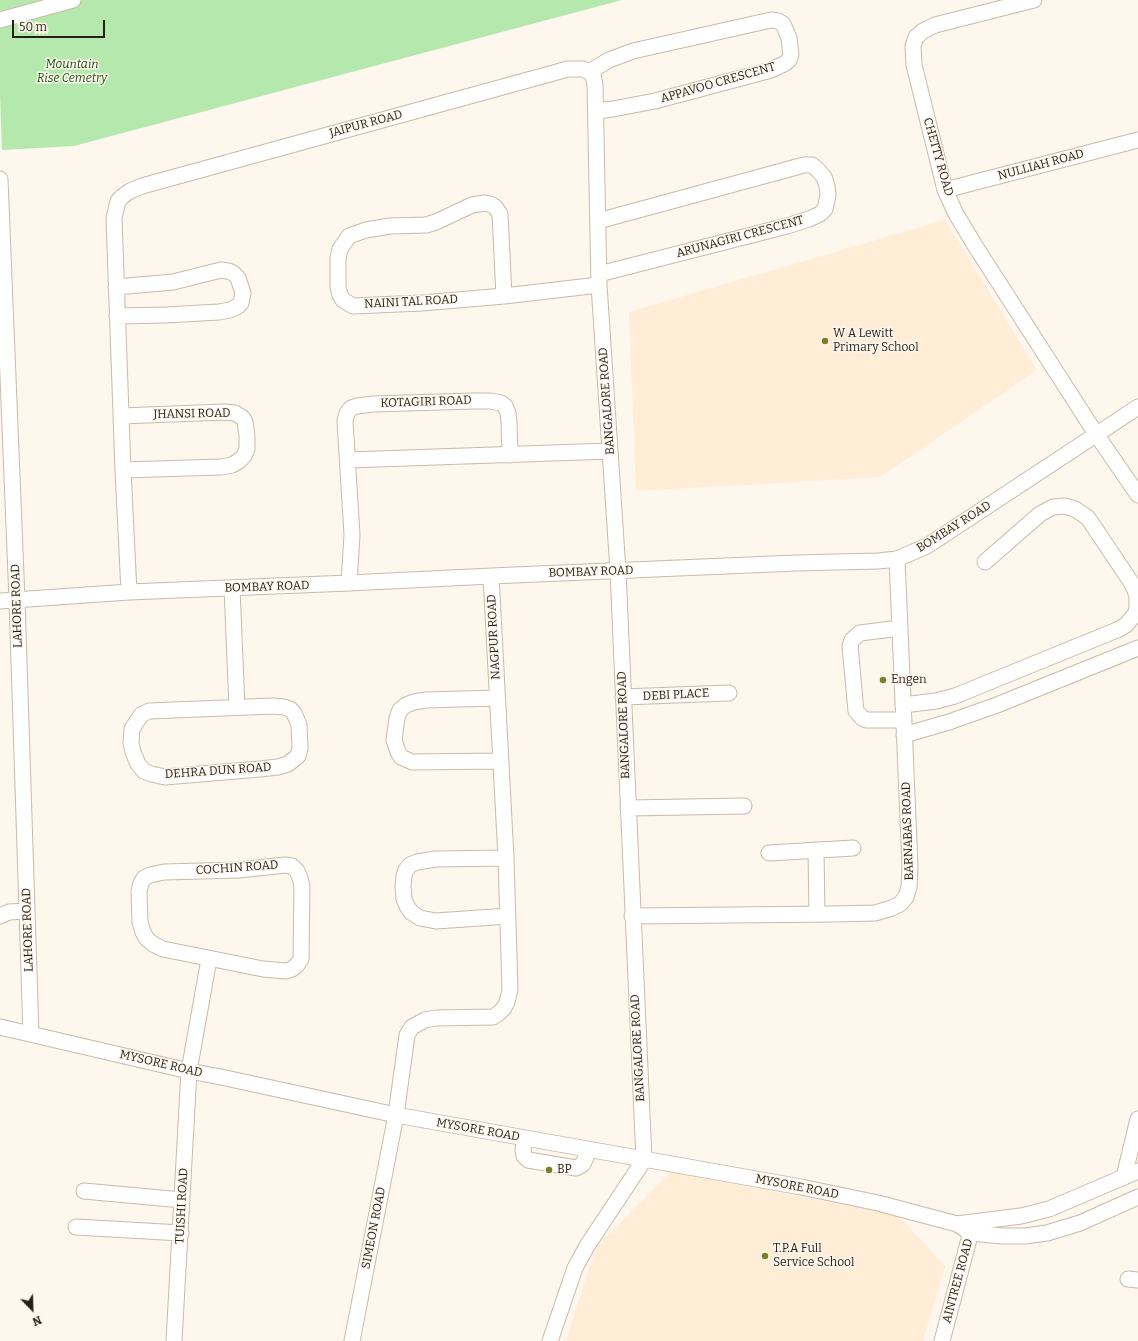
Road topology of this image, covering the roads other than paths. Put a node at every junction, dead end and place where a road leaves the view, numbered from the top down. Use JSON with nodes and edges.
{"nodes":[{"id":1,"x":73,"y":0,"type":"edge"},
{"id":2,"x":1034,"y":0,"type":"edge"},
{"id":3,"x":0,"y":20,"type":"edge"},
{"id":4,"x":592,"y":78,"type":"junction"},
{"id":5,"x":597,"y":111,"type":"junction"},
{"id":6,"x":1138,"y":140,"type":"edge"},
{"id":7,"x":0,"y":179,"type":"edge"},
{"id":8,"x":945,"y":190,"type":"junction"},
{"id":9,"x":598,"y":221,"type":"junction"},
{"id":10,"x":599,"y":279,"type":"junction"},
{"id":11,"x":116,"y":287,"type":"junction"},
{"id":12,"x":504,"y":296,"type":"junction"},
{"id":13,"x":117,"y":316,"type":"junction"},
{"id":14,"x":1138,"y":407,"type":"edge"},
{"id":15,"x":121,"y":416,"type":"junction"},
{"id":16,"x":1096,"y":434,"type":"junction"},
{"id":17,"x":610,"y":452,"type":"junction"},
{"id":18,"x":510,"y":455,"type":"junction"},
{"id":19,"x":348,"y":460,"type":"junction"},
{"id":20,"x":123,"y":470,"type":"junction"},
{"id":21,"x":1138,"y":495,"type":"edge"},
{"id":22,"x":897,"y":558,"type":"junction"},
{"id":23,"x":985,"y":562,"type":"dead end"},
{"id":24,"x":618,"y":572,"type":"junction"},
{"id":25,"x":491,"y":576,"type":"junction"},
{"id":26,"x":349,"y":583,"type":"junction"},
{"id":27,"x":232,"y":588,"type":"junction"},
{"id":28,"x":129,"y":592,"type":"junction"},
{"id":29,"x":16,"y":600,"type":"junction"},
{"id":30,"x":0,"y":601,"type":"edge"},
{"id":31,"x":900,"y":628,"type":"junction"},
{"id":32,"x":1138,"y":648,"type":"edge"},
{"id":33,"x":729,"y":692,"type":"dead end"},
{"id":34,"x":623,"y":697,"type":"junction"},
{"id":35,"x":497,"y":698,"type":"junction"},
{"id":36,"x":237,"y":707,"type":"junction"},
{"id":37,"x":903,"y":712,"type":"junction"},
{"id":38,"x":904,"y":735,"type":"junction"},
{"id":39,"x":500,"y":761,"type":"junction"},
{"id":40,"x":744,"y":806,"type":"dead end"},
{"id":41,"x":628,"y":808,"type":"junction"},
{"id":42,"x":853,"y":848,"type":"dead end"},
{"id":43,"x":816,"y":850,"type":"junction"},
{"id":44,"x":769,"y":853,"type":"dead end"},
{"id":45,"x":506,"y":858,"type":"junction"},
{"id":46,"x":27,"y":911,"type":"junction"},
{"id":47,"x":817,"y":914,"type":"junction"},
{"id":48,"x":0,"y":916,"type":"edge"},
{"id":49,"x":508,"y":916,"type":"junction"},
{"id":50,"x":632,"y":916,"type":"junction"},
{"id":51,"x":209,"y":959,"type":"junction"},
{"id":52,"x":0,"y":1027,"type":"edge"},
{"id":53,"x":32,"y":1034,"type":"junction"},
{"id":54,"x":189,"y":1071,"type":"junction"},
{"id":55,"x":396,"y":1115,"type":"junction"},
{"id":56,"x":1138,"y":1119,"type":"edge"},
{"id":57,"x":525,"y":1138,"type":"junction"},
{"id":58,"x":589,"y":1150,"type":"junction"},
{"id":59,"x":644,"y":1160,"type":"junction"},
{"id":60,"x":1138,"y":1171,"type":"edge"},
{"id":61,"x":1124,"y":1178,"type":"junction"},
{"id":62,"x":84,"y":1191,"type":"dead end"},
{"id":63,"x":1138,"y":1197,"type":"edge"},
{"id":64,"x":182,"y":1200,"type":"junction"},
{"id":65,"x":76,"y":1227,"type":"dead end"},
{"id":66,"x":972,"y":1227,"type":"junction"},
{"id":67,"x":181,"y":1233,"type":"junction"},
{"id":68,"x":174,"y":1341,"type":"edge"},
{"id":69,"x":352,"y":1341,"type":"edge"},
{"id":70,"x":550,"y":1341,"type":"edge"},
{"id":71,"x":942,"y":1341,"type":"edge"}],
"edges":[{"from":1,"to":3,"type":"street"},
{"from":2,"to":8,"type":"street","name":"CHETTY ROAD"},
{"from":4,"to":5,"type":"street","name":"BANGALORE ROAD"},
{"from":4,"to":5,"type":"street","name":"APPAVOO CRESCENT"},
{"from":4,"to":11,"type":"street","name":"JAIPUR ROAD"},
{"from":5,"to":9,"type":"street","name":"BANGALORE ROAD"},
{"from":6,"to":8,"type":"street","name":"NULLIAH ROAD"},
{"from":7,"to":29,"type":"street","name":"LAHORE ROAD"},
{"from":8,"to":16,"type":"street","name":"CHETTY ROAD"},
{"from":9,"to":10,"type":"street","name":"BANGALORE ROAD"},
{"from":9,"to":10,"type":"street","name":"ARUNAGIRI CRESCENT"},
{"from":10,"to":12,"type":"street","name":"NAINI TAL ROAD"},
{"from":10,"to":17,"type":"street","name":"BANGALORE ROAD"},
{"from":11,"to":13,"type":"street"},
{"from":11,"to":13,"type":"street"},
{"from":12,"to":12,"type":"street","name":"NAINI TAL ROAD"},
{"from":13,"to":15,"type":"street"},
{"from":14,"to":16,"type":"street","name":"BOMBAY ROAD"},
{"from":15,"to":20,"type":"street"},
{"from":15,"to":20,"type":"street","name":"JHANSI ROAD"},
{"from":16,"to":21,"type":"street","name":"CHETTY ROAD"},
{"from":16,"to":22,"type":"street","name":"BOMBAY ROAD"},
{"from":17,"to":18,"type":"street"},
{"from":17,"to":24,"type":"street","name":"BANGALORE ROAD"},
{"from":18,"to":19,"type":"street"},
{"from":18,"to":19,"type":"street","name":"KOTAGIRI ROAD"},
{"from":19,"to":26,"type":"street","name":"KOTAGIRI ROAD"},
{"from":20,"to":28,"type":"street"},
{"from":22,"to":24,"type":"street","name":"BOMBAY ROAD"},
{"from":22,"to":31,"type":"street","name":"BARNABAS ROAD"},
{"from":23,"to":37,"type":"street"},
{"from":24,"to":25,"type":"street","name":"BOMBAY ROAD"},
{"from":24,"to":34,"type":"street","name":"BANGALORE ROAD"},
{"from":25,"to":26,"type":"street","name":"BOMBAY ROAD"},
{"from":25,"to":35,"type":"street","name":"NAGPUR ROAD"},
{"from":26,"to":27,"type":"street","name":"BOMBAY ROAD"},
{"from":27,"to":28,"type":"street","name":"BOMBAY ROAD"},
{"from":27,"to":36,"type":"street"},
{"from":28,"to":29,"type":"street","name":"BOMBAY ROAD"},
{"from":29,"to":30,"type":"street","name":"BOMBAY ROAD"},
{"from":29,"to":46,"type":"street","name":"LAHORE ROAD"},
{"from":31,"to":37,"type":"street","name":"BARNABAS ROAD"},
{"from":31,"to":37,"type":"street"},
{"from":32,"to":38,"type":"street"},
{"from":33,"to":34,"type":"street","name":"DEBI PLACE"},
{"from":34,"to":41,"type":"street","name":"BANGALORE ROAD"},
{"from":35,"to":39,"type":"street","name":"NAGPUR ROAD"},
{"from":35,"to":39,"type":"street","name":"NAGPUR ROAD"},
{"from":36,"to":36,"type":"street","name":"DEHRA DUN ROAD"},
{"from":37,"to":38,"type":"street","name":"BARNABAS ROAD"},
{"from":38,"to":47,"type":"street","name":"BARNABAS ROAD"},
{"from":39,"to":45,"type":"street","name":"NAGPUR ROAD"},
{"from":40,"to":41,"type":"street"},
{"from":41,"to":50,"type":"street","name":"BANGALORE ROAD"},
{"from":42,"to":43,"type":"street"},
{"from":43,"to":44,"type":"street"},
{"from":43,"to":47,"type":"street"},
{"from":45,"to":49,"type":"street","name":"NAGPUR ROAD"},
{"from":45,"to":49,"type":"street"},
{"from":46,"to":48,"type":"street"},
{"from":46,"to":53,"type":"street","name":"LAHORE ROAD"},
{"from":47,"to":50,"type":"street","name":"BARNABAS ROAD"},
{"from":49,"to":55,"type":"street","name":"NAGPUR ROAD"},
{"from":50,"to":59,"type":"street","name":"BANGALORE ROAD"},
{"from":51,"to":51,"type":"street","name":"COCHIN ROAD"},
{"from":51,"to":54,"type":"street"},
{"from":52,"to":53,"type":"street","name":"MYSORE ROAD"},
{"from":53,"to":54,"type":"street","name":"MYSORE ROAD"},
{"from":54,"to":55,"type":"street","name":"MYSORE ROAD"},
{"from":54,"to":64,"type":"street","name":"TUISHI ROAD"},
{"from":55,"to":57,"type":"street","name":"MYSORE ROAD"},
{"from":55,"to":69,"type":"street","name":"SIMEON ROAD"},
{"from":56,"to":61,"type":"street"},
{"from":57,"to":58,"type":"street","name":"MYSORE ROAD"},
{"from":57,"to":58,"type":"street"},
{"from":58,"to":59,"type":"street","name":"MYSORE ROAD"},
{"from":59,"to":66,"type":"street","name":"MYSORE ROAD"},
{"from":59,"to":70,"type":"street"},
{"from":60,"to":61,"type":"street"},
{"from":61,"to":66,"type":"street"},
{"from":62,"to":64,"type":"street"},
{"from":63,"to":66,"type":"street","name":"MYSORE ROAD"},
{"from":64,"to":67,"type":"street","name":"TUISHI ROAD"},
{"from":65,"to":67,"type":"street"},
{"from":66,"to":71,"type":"street","name":"AINTREE ROAD"},
{"from":67,"to":68,"type":"street","name":"TUISHI ROAD"}]}
